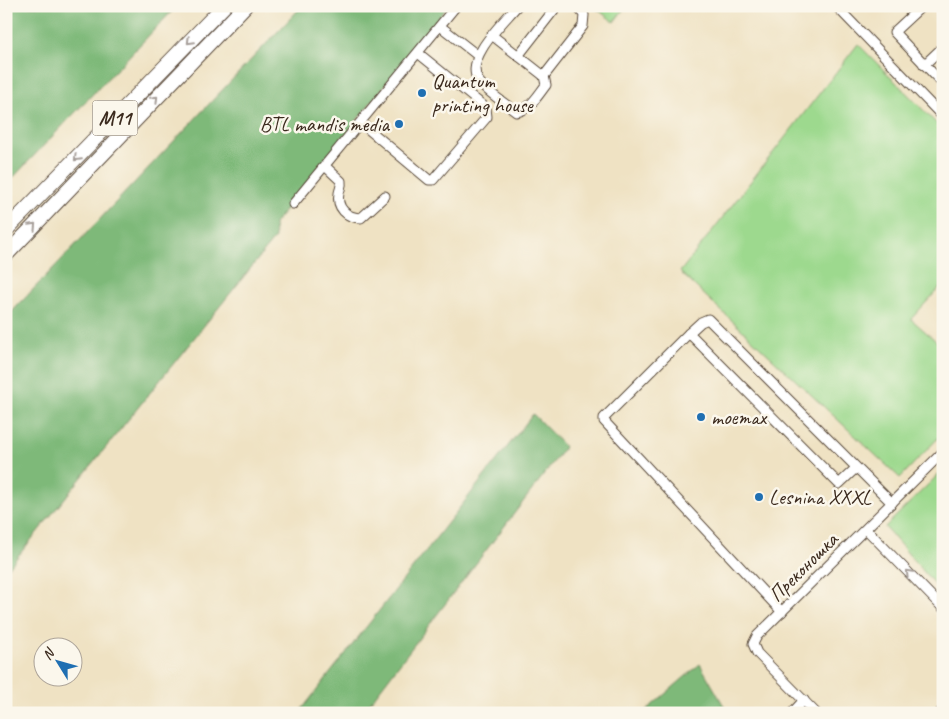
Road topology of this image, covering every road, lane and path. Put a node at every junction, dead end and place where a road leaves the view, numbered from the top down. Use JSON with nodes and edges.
{"nodes":[{"id":1,"x":224,"y":6,"type":"edge"},
{"id":2,"x":246,"y":6,"type":"edge"},
{"id":3,"x":456,"y":6,"type":"edge"},
{"id":4,"x":517,"y":6,"type":"edge"},
{"id":5,"x":557,"y":6,"type":"edge"},
{"id":6,"x":577,"y":6,"type":"edge"},
{"id":7,"x":836,"y":6,"type":"edge"},
{"id":8,"x":922,"y":6,"type":"edge"},
{"id":9,"x":440,"y":26,"type":"junction"},
{"id":10,"x":493,"y":36,"type":"junction"},
{"id":11,"x":943,"y":47,"type":"edge"},
{"id":12,"x":418,"y":53,"type":"junction"},
{"id":13,"x":476,"y":55,"type":"junction"},
{"id":14,"x":518,"y":56,"type":"junction"},
{"id":15,"x":924,"y":65,"type":"junction"},
{"id":16,"x":544,"y":76,"type":"junction"},
{"id":17,"x":943,"y":84,"type":"edge"},
{"id":18,"x":943,"y":117,"type":"edge"},
{"id":19,"x":361,"y":123,"type":"junction"},
{"id":20,"x":325,"y":166,"type":"junction"},
{"id":21,"x":385,"y":196,"type":"dead end"},
{"id":22,"x":293,"y":204,"type":"dead end"},
{"id":23,"x":6,"y":230,"type":"edge"},
{"id":24,"x":6,"y":255,"type":"edge"},
{"id":25,"x":689,"y":333,"type":"junction"},
{"id":26,"x":943,"y":452,"type":"edge"},
{"id":27,"x":856,"y":468,"type":"junction"},
{"id":28,"x":892,"y":503,"type":"junction"},
{"id":29,"x":866,"y":529,"type":"junction"},
{"id":30,"x":943,"y":608,"type":"edge"},
{"id":31,"x":782,"y":612,"type":"junction"},
{"id":32,"x":804,"y":700,"type":"junction"},
{"id":33,"x":943,"y":710,"type":"edge"},
{"id":34,"x":792,"y":713,"type":"edge"},
{"id":35,"x":816,"y":713,"type":"edge"},
{"id":36,"x":940,"y":713,"type":"edge"}],
"edges":[{"from":1,"to":23,"type":"highway","number":"M11","one_way":true},
{"from":24,"to":2,"type":"highway","number":"M11","one_way":true},
{"from":3,"to":9,"type":"street"},
{"from":4,"to":10,"type":"street"},
{"from":5,"to":14,"type":"street"},
{"from":6,"to":16,"type":"street"},
{"from":7,"to":18,"type":"street"},
{"from":8,"to":15,"type":"street"},
{"from":9,"to":12,"type":"street"},
{"from":9,"to":13,"type":"street"},
{"from":10,"to":13,"type":"street"},
{"from":10,"to":14,"type":"street"},
{"from":11,"to":15,"type":"street"},
{"from":12,"to":19,"type":"street"},
{"from":12,"to":19,"type":"street"},
{"from":13,"to":16,"type":"street"},
{"from":14,"to":16,"type":"street"},
{"from":15,"to":17,"type":"street"},
{"from":19,"to":20,"type":"street"},
{"from":20,"to":21,"type":"street"},
{"from":20,"to":22,"type":"street"},
{"from":25,"to":27,"type":"street"},
{"from":25,"to":27,"type":"street"},
{"from":25,"to":31,"type":"street"},
{"from":26,"to":28,"type":"street","name":"Преконошка"},
{"from":27,"to":28,"type":"street"},
{"from":28,"to":29,"type":"street","name":"Преконошка"},
{"from":30,"to":29,"type":"street","one_way":true},
{"from":29,"to":31,"type":"street","name":"Преконошка"},
{"from":31,"to":32,"type":"street","name":"Преконошка"},
{"from":32,"to":34,"type":"street"},
{"from":32,"to":35,"type":"street"},
{"from":33,"to":36,"type":"street"}]}
